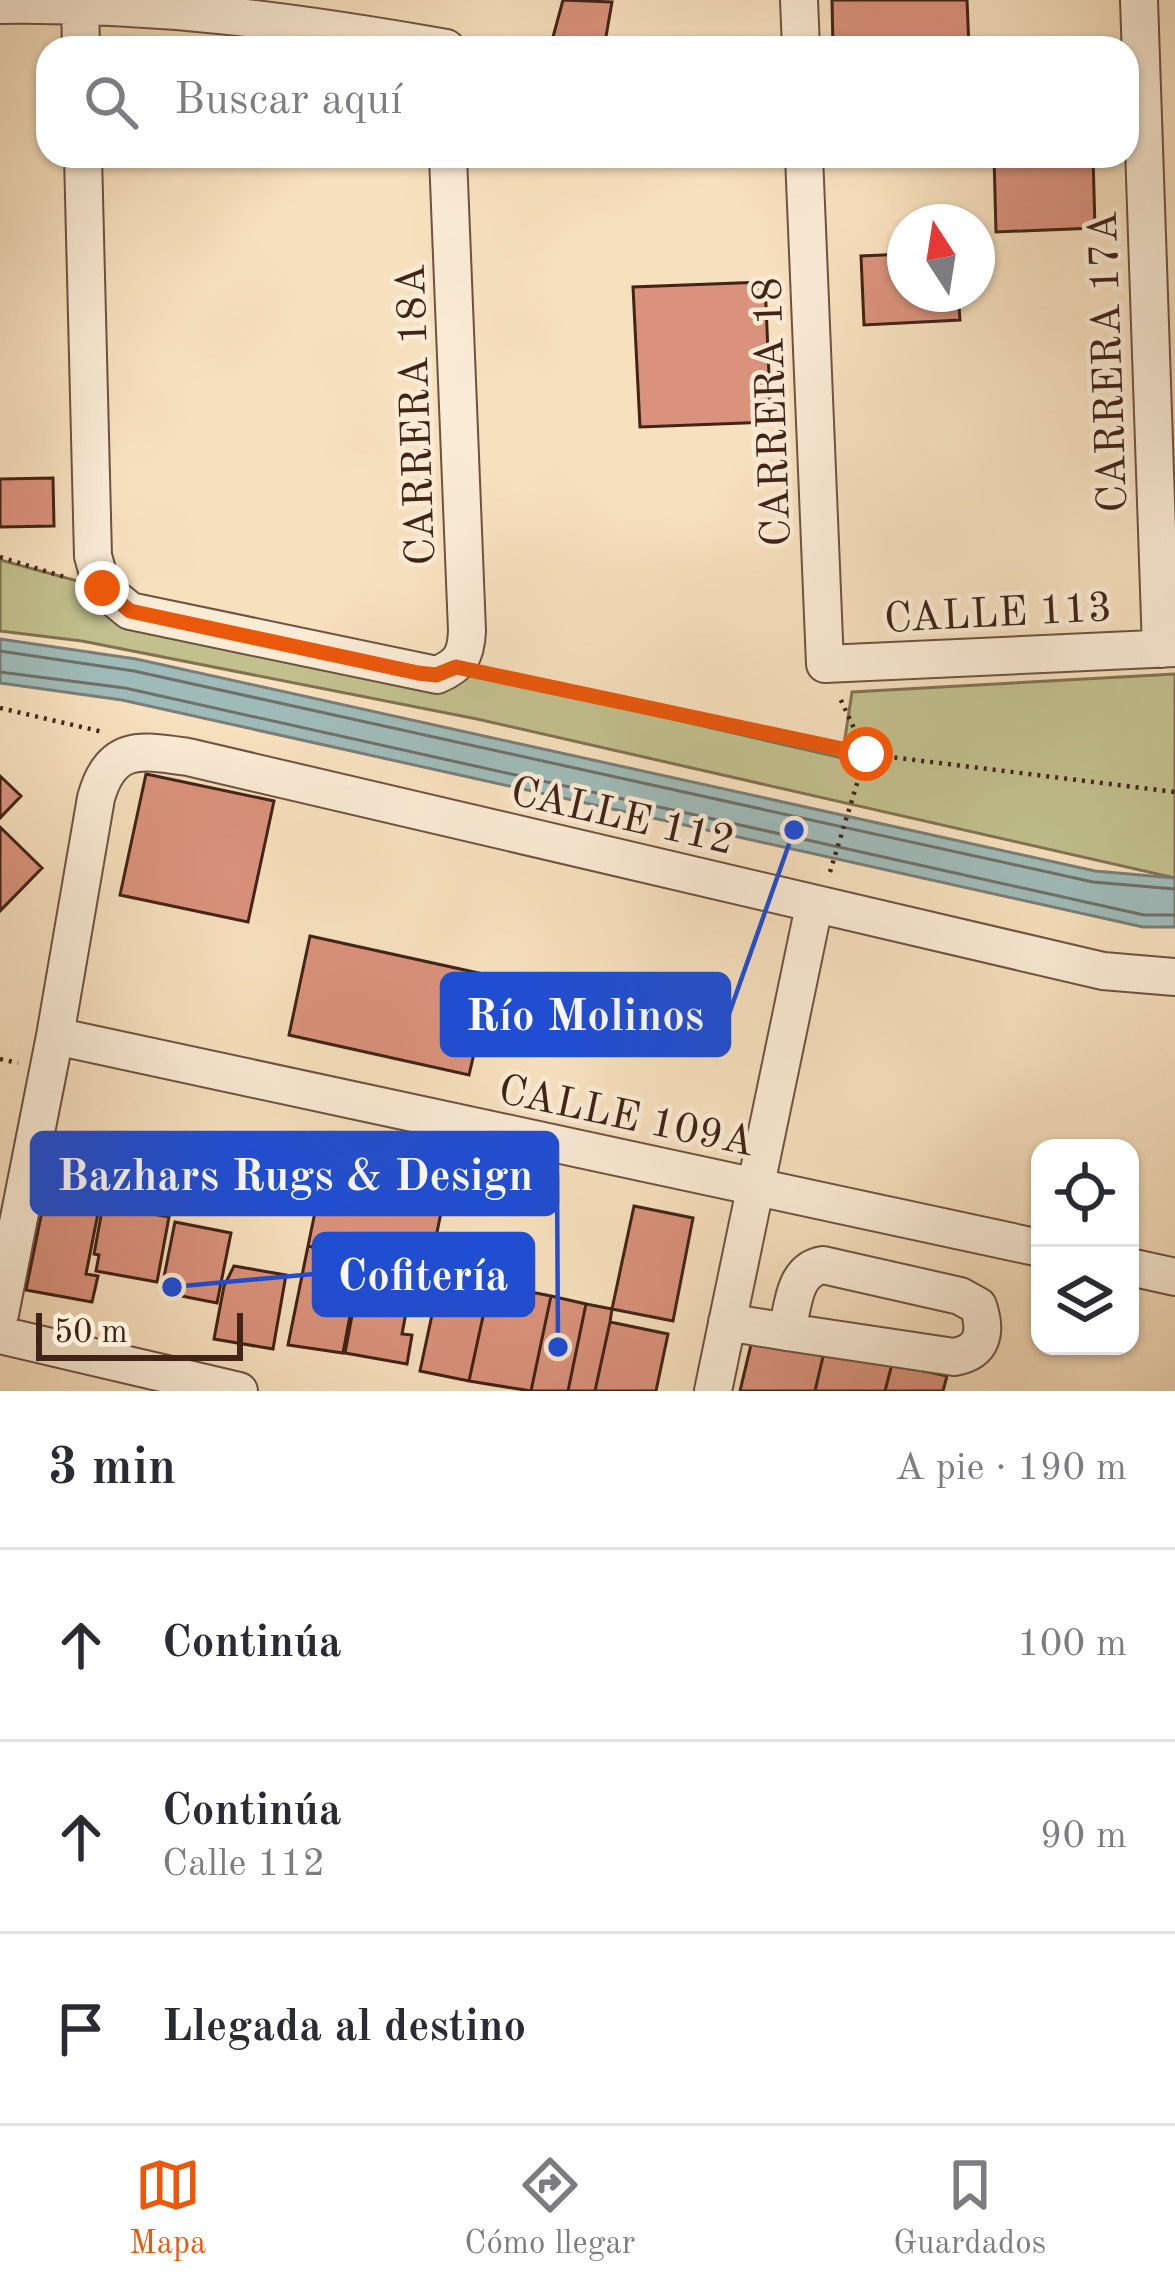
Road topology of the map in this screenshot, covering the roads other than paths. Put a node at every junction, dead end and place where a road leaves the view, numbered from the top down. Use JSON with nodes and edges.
{"nodes":[{"id":1,"x":799,"y":0,"type":"edge"},
{"id":2,"x":1139,"y":0,"type":"edge"},
{"id":3,"x":16,"y":3,"type":"edge"},
{"id":4,"x":80,"y":4,"type":"junction"},
{"id":5,"x":251,"y":8,"type":"edge"},
{"id":6,"x":308,"y":12,"type":"edge"},
{"id":7,"x":81,"y":36,"type":"edge"},
{"id":8,"x":399,"y":36,"type":"edge"},
{"id":9,"x":800,"y":36,"type":"edge"},
{"id":10,"x":83,"y":168,"type":"edge"},
{"id":11,"x":448,"y":168,"type":"edge"},
{"id":12,"x":804,"y":168,"type":"edge"},
{"id":13,"x":1168,"y":649,"type":"edge"},
{"id":14,"x":825,"y":664,"type":"joint"},
{"id":15,"x":814,"y":906,"type":"junction"},
{"id":16,"x":1175,"y":977,"type":"edge"},
{"id":17,"x":55,"y":1036,"type":"junction"},
{"id":18,"x":753,"y":1187,"type":"junction"},
{"id":19,"x":1035,"y":1247,"type":"edge"},
{"id":20,"x":1139,"y":1270,"type":"edge"},
{"id":21,"x":1175,"y":1277,"type":"edge"},
{"id":22,"x":0,"y":1315,"type":"edge"},
{"id":23,"x":727,"y":1322,"type":"junction"},
{"id":24,"x":787,"y":1333,"type":"junction"},
{"id":25,"x":0,"y":1335,"type":"edge"},
{"id":26,"x":239,"y":1391,"type":"edge"},
{"id":27,"x":713,"y":1391,"type":"edge"}],
"edges":[{"from":1,"to":9,"type":"street"},
{"from":2,"to":13,"type":"street","name":"CARRERA 17A"},
{"from":3,"to":4,"type":"street"},
{"from":4,"to":5,"type":"street"},
{"from":4,"to":7,"type":"street"},
{"from":5,"to":6,"type":"street"},
{"from":6,"to":8,"type":"street"},
{"from":10,"to":11,"type":"street","name":"CARRERA 18A"},
{"from":12,"to":14,"type":"street","name":"CARRERA 18"},
{"from":13,"to":14,"type":"street","name":"CALLE 113"},
{"from":15,"to":16,"type":"street","name":"CALLE 112"},
{"from":15,"to":17,"type":"street","name":"CALLE 112"},
{"from":15,"to":18,"type":"street"},
{"from":17,"to":18,"type":"street","name":"CALLE 109A"},
{"from":17,"to":22,"type":"street"},
{"from":18,"to":19,"type":"street","name":"CALLE 109A"},
{"from":18,"to":23,"type":"street"},
{"from":20,"to":21,"type":"street"},
{"from":23,"to":24,"type":"street"},
{"from":23,"to":27,"type":"street"},
{"from":24,"to":24,"type":"street"},
{"from":25,"to":26,"type":"street"}]}
